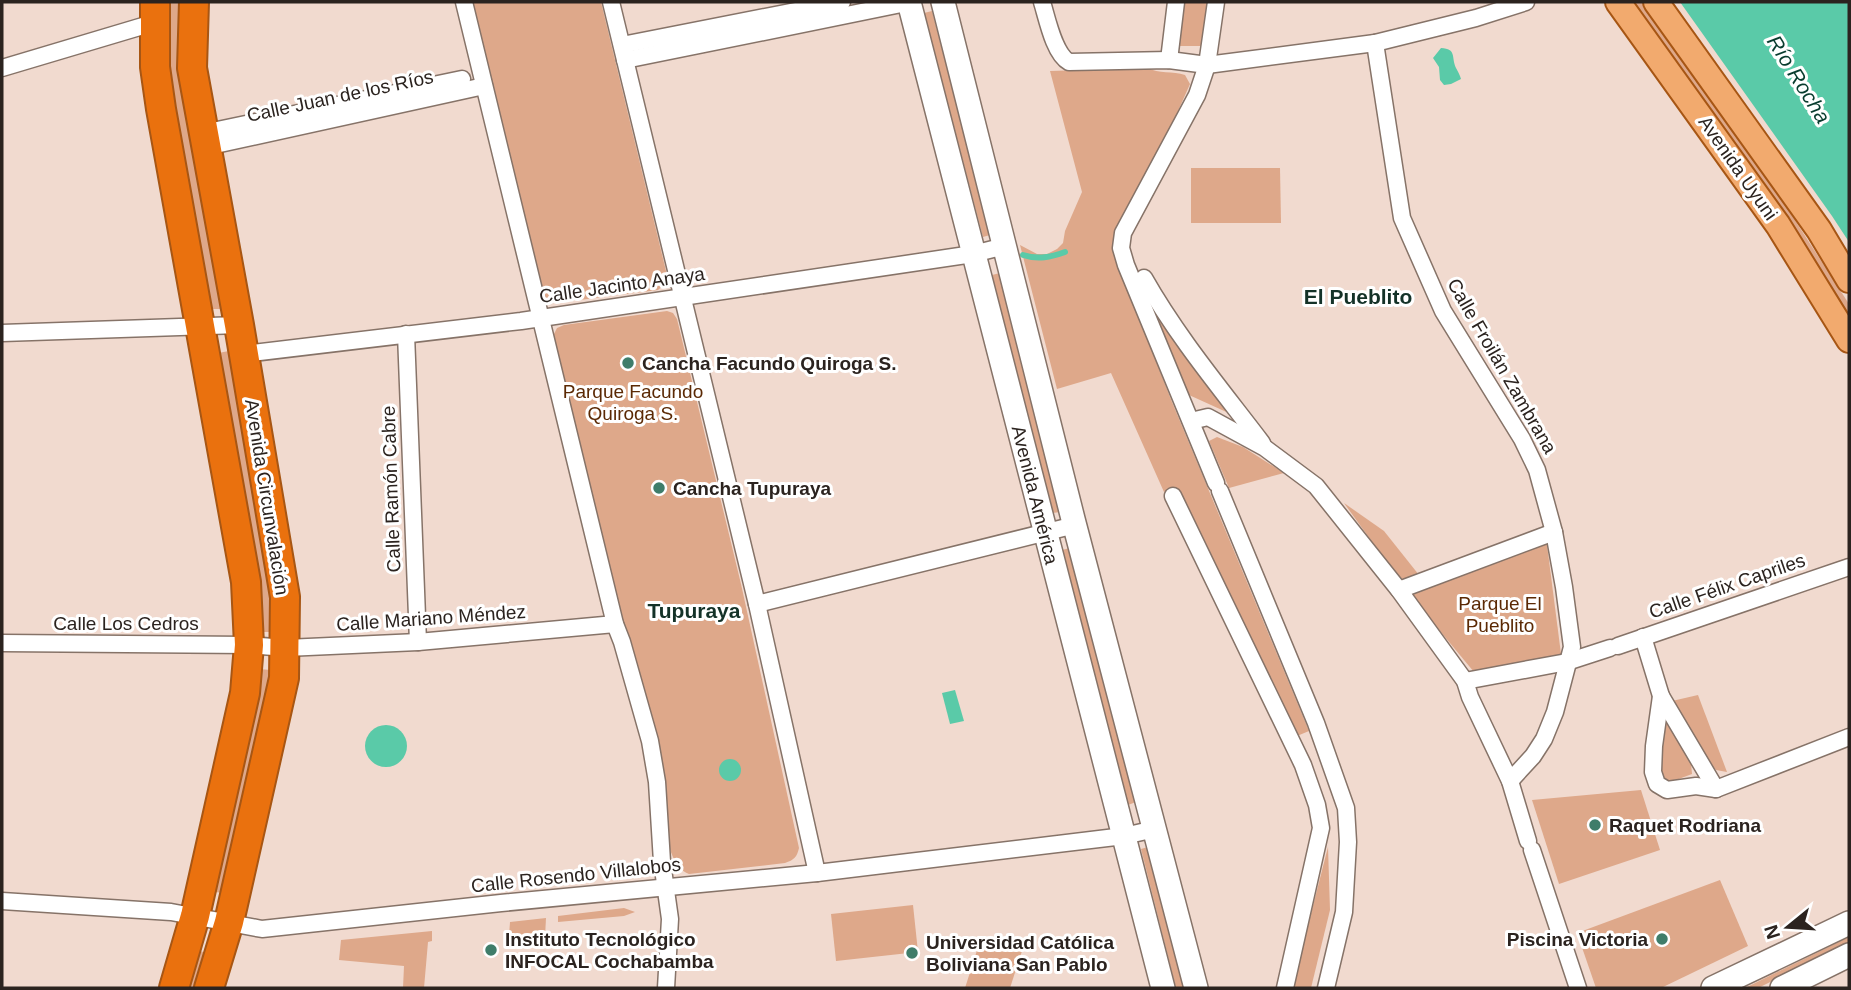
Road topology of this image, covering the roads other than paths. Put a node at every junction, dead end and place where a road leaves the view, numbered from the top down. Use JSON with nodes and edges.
{"nodes":[{"id":1,"x":194,"y":2,"type":"edge"},
{"id":2,"x":464,"y":2,"type":"edge"},
{"id":3,"x":611,"y":2,"type":"edge"},
{"id":4,"x":842,"y":2,"type":"edge"},
{"id":5,"x":910,"y":2,"type":"edge"},
{"id":6,"x":943,"y":2,"type":"edge"},
{"id":7,"x":1042,"y":2,"type":"edge"},
{"id":8,"x":1176,"y":2,"type":"edge"},
{"id":9,"x":1216,"y":2,"type":"edge"},
{"id":10,"x":1526,"y":2,"type":"edge"},
{"id":11,"x":1618,"y":2,"type":"edge"},
{"id":12,"x":1656,"y":2,"type":"edge"},
{"id":13,"x":154,"y":12,"type":"edge"},
{"id":14,"x":1375,"y":43,"type":"junction"},
{"id":15,"x":623,"y":52,"type":"junction"},
{"id":16,"x":1169,"y":60,"type":"junction"},
{"id":17,"x":1208,"y":65,"type":"junction"},
{"id":18,"x":2,"y":68,"type":"edge"},
{"id":19,"x":483,"y":81,"type":"junction"},
{"id":20,"x":204,"y":140,"type":"junction"},
{"id":21,"x":1005,"y":246,"type":"junction"},
{"id":22,"x":973,"y":254,"type":"junction"},
{"id":23,"x":1144,"y":278,"type":"dead end"},
{"id":24,"x":1849,"y":280,"type":"edge"},
{"id":25,"x":681,"y":298,"type":"junction"},
{"id":26,"x":539,"y":318,"type":"junction"},
{"id":27,"x":239,"y":325,"type":"junction"},
{"id":28,"x":201,"y":328,"type":"junction"},
{"id":29,"x":2,"y":333,"type":"edge"},
{"id":30,"x":405,"y":334,"type":"junction"},
{"id":31,"x":1849,"y":340,"type":"edge"},
{"id":32,"x":244,"y":354,"type":"junction"},
{"id":33,"x":1191,"y":421,"type":"junction"},
{"id":34,"x":1265,"y":448,"type":"junction"},
{"id":35,"x":1173,"y":496,"type":"dead end"},
{"id":36,"x":1075,"y":525,"type":"junction"},
{"id":37,"x":1554,"y":532,"type":"junction"},
{"id":38,"x":1045,"y":533,"type":"junction"},
{"id":39,"x":1849,"y":567,"type":"edge"},
{"id":40,"x":1399,"y":590,"type":"junction"},
{"id":41,"x":757,"y":604,"type":"junction"},
{"id":42,"x":615,"y":624,"type":"junction"},
{"id":43,"x":1643,"y":637,"type":"junction"},
{"id":44,"x":418,"y":642,"type":"junction"},
{"id":45,"x":2,"y":643,"type":"edge"},
{"id":46,"x":249,"y":645,"type":"junction"},
{"id":47,"x":286,"y":648,"type":"junction"},
{"id":48,"x":1567,"y":662,"type":"junction"},
{"id":49,"x":1465,"y":681,"type":"junction"},
{"id":50,"x":1661,"y":696,"type":"junction"},
{"id":51,"x":1849,"y":737,"type":"edge"},
{"id":52,"x":1510,"y":780,"type":"junction"},
{"id":53,"x":1716,"y":789,"type":"junction"},
{"id":54,"x":1155,"y":829,"type":"junction"},
{"id":55,"x":1124,"y":836,"type":"junction"},
{"id":56,"x":817,"y":873,"type":"junction"},
{"id":57,"x":667,"y":887,"type":"junction"},
{"id":58,"x":2,"y":901,"type":"edge"},
{"id":59,"x":195,"y":916,"type":"junction"},
{"id":60,"x":229,"y":922,"type":"junction"},
{"id":61,"x":1849,"y":923,"type":"edge"},
{"id":62,"x":1849,"y":955,"type":"edge"},
{"id":63,"x":174,"y":988,"type":"edge"},
{"id":64,"x":209,"y":988,"type":"edge"},
{"id":65,"x":666,"y":988,"type":"edge"},
{"id":66,"x":1163,"y":988,"type":"edge"},
{"id":67,"x":1196,"y":988,"type":"edge"},
{"id":68,"x":1285,"y":988,"type":"edge"},
{"id":69,"x":1326,"y":988,"type":"edge"},
{"id":70,"x":1578,"y":988,"type":"edge"},
{"id":71,"x":1713,"y":988,"type":"edge"},
{"id":72,"x":1782,"y":988,"type":"edge"}],
"edges":[{"from":1,"to":20,"type":"highway","name":"Avenida Circunvalación"},
{"from":2,"to":19,"type":"street"},
{"from":3,"to":15,"type":"street"},
{"from":4,"to":15,"type":"street"},
{"from":5,"to":15,"type":"street"},
{"from":5,"to":22,"type":"main road","name":"Avenida América"},
{"from":6,"to":21,"type":"main road","name":"Avenida América"},
{"from":7,"to":16,"type":"street"},
{"from":8,"to":16,"type":"street"},
{"from":9,"to":17,"type":"street"},
{"from":10,"to":14,"type":"street"},
{"from":11,"to":31,"type":"main road","name":"Avenida Uyuni"},
{"from":12,"to":24,"type":"main road","name":"Avenida Uyuni"},
{"from":13,"to":18,"type":"street"},
{"from":13,"to":28,"type":"highway","name":"Avenida Circunvalación"},
{"from":14,"to":17,"type":"street"},
{"from":14,"to":37,"type":"street","name":"Calle Froilán Zambrana"},
{"from":15,"to":25,"type":"street"},
{"from":16,"to":17,"type":"street"},
{"from":17,"to":33,"type":"street"},
{"from":19,"to":20,"type":"street","name":"Calle Juan de los Ríos"},
{"from":19,"to":26,"type":"street"},
{"from":20,"to":27,"type":"highway","name":"Avenida Circunvalación"},
{"from":21,"to":22,"type":"street","name":"Calle Jacinto Anaya"},
{"from":21,"to":36,"type":"main road","name":"Avenida América"},
{"from":22,"to":25,"type":"street","name":"Calle Jacinto Anaya"},
{"from":22,"to":38,"type":"main road","name":"Avenida América"},
{"from":23,"to":34,"type":"street"},
{"from":25,"to":26,"type":"street","name":"Calle Jacinto Anaya"},
{"from":25,"to":41,"type":"street"},
{"from":26,"to":30,"type":"street","name":"Calle Jacinto Anaya"},
{"from":26,"to":42,"type":"street"},
{"from":27,"to":28,"type":"street"},
{"from":27,"to":32,"type":"highway","name":"Avenida Circunvalación"},
{"from":28,"to":29,"type":"street"},
{"from":28,"to":46,"type":"highway","name":"Avenida Circunvalación"},
{"from":30,"to":32,"type":"street","name":"Calle Jacinto Anaya"},
{"from":30,"to":44,"type":"street","name":"Calle Ramón Cabre"},
{"from":32,"to":47,"type":"highway","name":"Avenida Circunvalación"},
{"from":33,"to":34,"type":"street"},
{"from":33,"to":69,"type":"street"},
{"from":34,"to":40,"type":"street"},
{"from":35,"to":68,"type":"street"},
{"from":36,"to":38,"type":"street"},
{"from":36,"to":54,"type":"main road","name":"Avenida América"},
{"from":37,"to":40,"type":"street"},
{"from":37,"to":48,"type":"street","name":"Calle Froilán Zambrana"},
{"from":38,"to":41,"type":"street"},
{"from":38,"to":55,"type":"main road","name":"Avenida América"},
{"from":39,"to":43,"type":"street","name":"Calle Félix Capriles"},
{"from":40,"to":49,"type":"street"},
{"from":41,"to":56,"type":"street"},
{"from":42,"to":44,"type":"street","name":"Calle Mariano Méndez"},
{"from":42,"to":57,"type":"street"},
{"from":43,"to":48,"type":"street","name":"Calle Félix Capriles"},
{"from":43,"to":50,"type":"street"},
{"from":44,"to":47,"type":"street","name":"Calle Mariano Méndez"},
{"from":45,"to":46,"type":"street","name":"Calle Los Cedros"},
{"from":46,"to":47,"type":"street","name":"Calle Mariano Méndez"},
{"from":46,"to":59,"type":"highway","name":"Avenida Circunvalación"},
{"from":47,"to":60,"type":"highway","name":"Avenida Circunvalación"},
{"from":48,"to":49,"type":"street","name":"Calle Félix Capriles"},
{"from":48,"to":52,"type":"street","name":"Calle Froilán Zambrana"},
{"from":49,"to":52,"type":"street"},
{"from":50,"to":53,"type":"street"},
{"from":50,"to":53,"type":"street"},
{"from":51,"to":53,"type":"street"},
{"from":52,"to":70,"type":"street"},
{"from":54,"to":55,"type":"street","name":"Calle Rosendo Villalobos"},
{"from":54,"to":67,"type":"main road","name":"Avenida América"},
{"from":55,"to":56,"type":"street","name":"Calle Rosendo Villalobos"},
{"from":55,"to":66,"type":"main road","name":"Avenida América"},
{"from":56,"to":57,"type":"street","name":"Calle Rosendo Villalobos"},
{"from":57,"to":60,"type":"street","name":"Calle Rosendo Villalobos"},
{"from":57,"to":65,"type":"street"},
{"from":58,"to":59,"type":"street","name":"Calle Rosendo Villalobos"},
{"from":59,"to":60,"type":"street","name":"Calle Rosendo Villalobos"},
{"from":59,"to":63,"type":"highway","name":"Avenida Circunvalación"},
{"from":60,"to":64,"type":"highway","name":"Avenida Circunvalación"},
{"from":61,"to":71,"type":"main road"},
{"from":62,"to":72,"type":"main road"}]}
